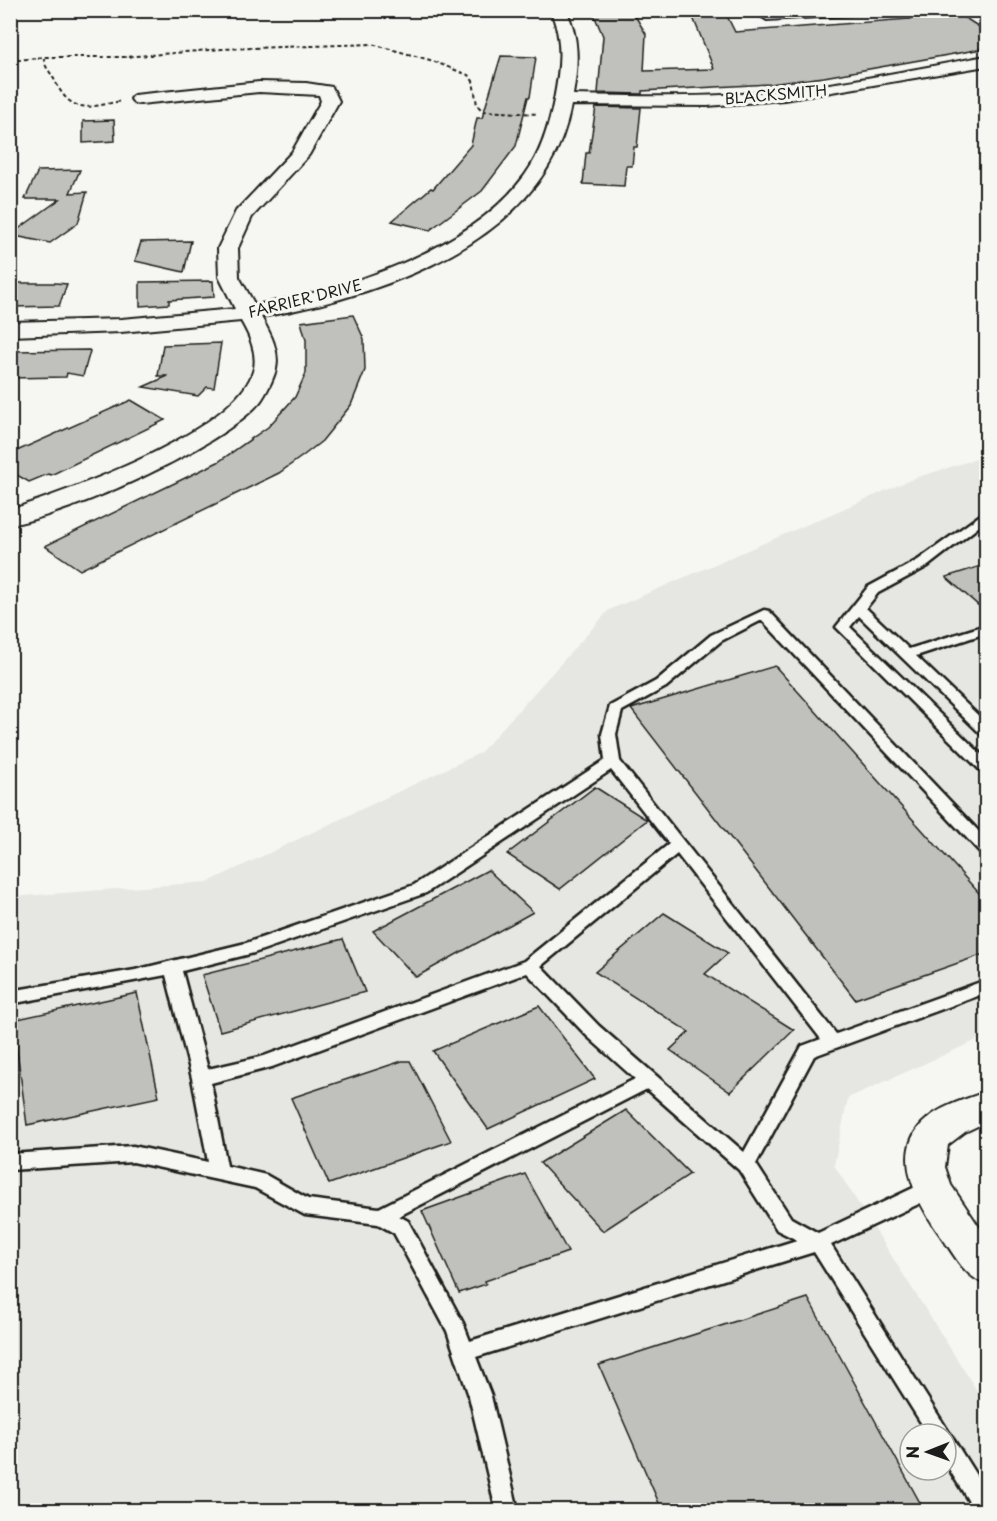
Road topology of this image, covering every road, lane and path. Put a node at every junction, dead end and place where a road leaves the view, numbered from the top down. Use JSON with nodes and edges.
{"nodes":[{"id":1,"x":558,"y":10,"type":"edge"},
{"id":2,"x":851,"y":10,"type":"edge"},
{"id":3,"x":767,"y":15,"type":"dead end"},
{"id":4,"x":44,"y":57,"type":"junction"},
{"id":5,"x":987,"y":61,"type":"edge"},
{"id":6,"x":10,"y":62,"type":"edge"},
{"id":7,"x":140,"y":99,"type":"joint"},
{"id":8,"x":561,"y":107,"type":"junction"},
{"id":9,"x":249,"y":314,"type":"junction"},
{"id":10,"x":10,"y":329,"type":"edge"},
{"id":11,"x":987,"y":515,"type":"edge"},
{"id":12,"x":11,"y":518,"type":"edge"},
{"id":13,"x":858,"y":608,"type":"junction"},
{"id":14,"x":987,"y":629,"type":"edge"},
{"id":15,"x":908,"y":654,"type":"junction"},
{"id":16,"x":987,"y":731,"type":"edge"},
{"id":17,"x":614,"y":762,"type":"junction"},
{"id":18,"x":987,"y":767,"type":"edge"},
{"id":19,"x":678,"y":845,"type":"junction"},
{"id":20,"x":987,"y":848,"type":"edge"},
{"id":21,"x":530,"y":965,"type":"junction"},
{"id":22,"x":173,"y":967,"type":"junction"},
{"id":23,"x":987,"y":986,"type":"edge"},
{"id":24,"x":10,"y":998,"type":"edge"},
{"id":25,"x":831,"y":1041,"type":"junction"},
{"id":26,"x":201,"y":1078,"type":"junction"},
{"id":27,"x":650,"y":1080,"type":"junction"},
{"id":28,"x":987,"y":1107,"type":"edge"},
{"id":29,"x":10,"y":1162,"type":"edge"},
{"id":30,"x":746,"y":1165,"type":"junction"},
{"id":31,"x":219,"y":1173,"type":"junction"},
{"id":32,"x":933,"y":1188,"type":"junction"},
{"id":33,"x":381,"y":1216,"type":"junction"},
{"id":34,"x":818,"y":1242,"type":"junction"},
{"id":35,"x":987,"y":1267,"type":"edge"},
{"id":36,"x":464,"y":1352,"type":"junction"},
{"id":37,"x":932,"y":1422,"type":"edge"},
{"id":38,"x":958,"y":1463,"type":"edge"},
{"id":39,"x":507,"y":1510,"type":"edge"},
{"id":40,"x":987,"y":1510,"type":"edge"}],
"edges":[{"from":1,"to":8,"type":"street","name":"FARRIER DRIVE"},
{"from":2,"to":3,"type":"street"},
{"from":4,"to":6,"type":"path"},
{"from":4,"to":7,"type":"path"},
{"from":4,"to":8,"type":"path"},
{"from":5,"to":8,"type":"street","name":"BLACKSMITH"},
{"from":7,"to":9,"type":"street"},
{"from":8,"to":9,"type":"street","name":"FARRIER DRIVE"},
{"from":9,"to":10,"type":"street","name":"FARRIER DRIVE"},
{"from":9,"to":12,"type":"street"},
{"from":11,"to":13,"type":"lane"},
{"from":13,"to":15,"type":"lane"},
{"from":13,"to":18,"type":"lane"},
{"from":14,"to":15,"type":"lane"},
{"from":15,"to":16,"type":"lane"},
{"from":17,"to":19,"type":"lane"},
{"from":17,"to":20,"type":"lane"},
{"from":17,"to":22,"type":"lane"},
{"from":19,"to":21,"type":"lane"},
{"from":19,"to":25,"type":"lane"},
{"from":21,"to":26,"type":"lane"},
{"from":21,"to":27,"type":"lane"},
{"from":22,"to":24,"type":"lane"},
{"from":22,"to":26,"type":"lane"},
{"from":23,"to":25,"type":"lane"},
{"from":25,"to":30,"type":"lane"},
{"from":26,"to":31,"type":"lane"},
{"from":27,"to":30,"type":"lane"},
{"from":27,"to":33,"type":"lane"},
{"from":28,"to":32,"type":"street"},
{"from":29,"to":31,"type":"lane"},
{"from":30,"to":34,"type":"lane"},
{"from":31,"to":33,"type":"lane"},
{"from":32,"to":34,"type":"lane"},
{"from":32,"to":35,"type":"street"},
{"from":33,"to":36,"type":"lane"},
{"from":34,"to":36,"type":"lane"},
{"from":34,"to":37,"type":"lane"},
{"from":36,"to":39,"type":"lane"},
{"from":38,"to":40,"type":"lane"}]}
